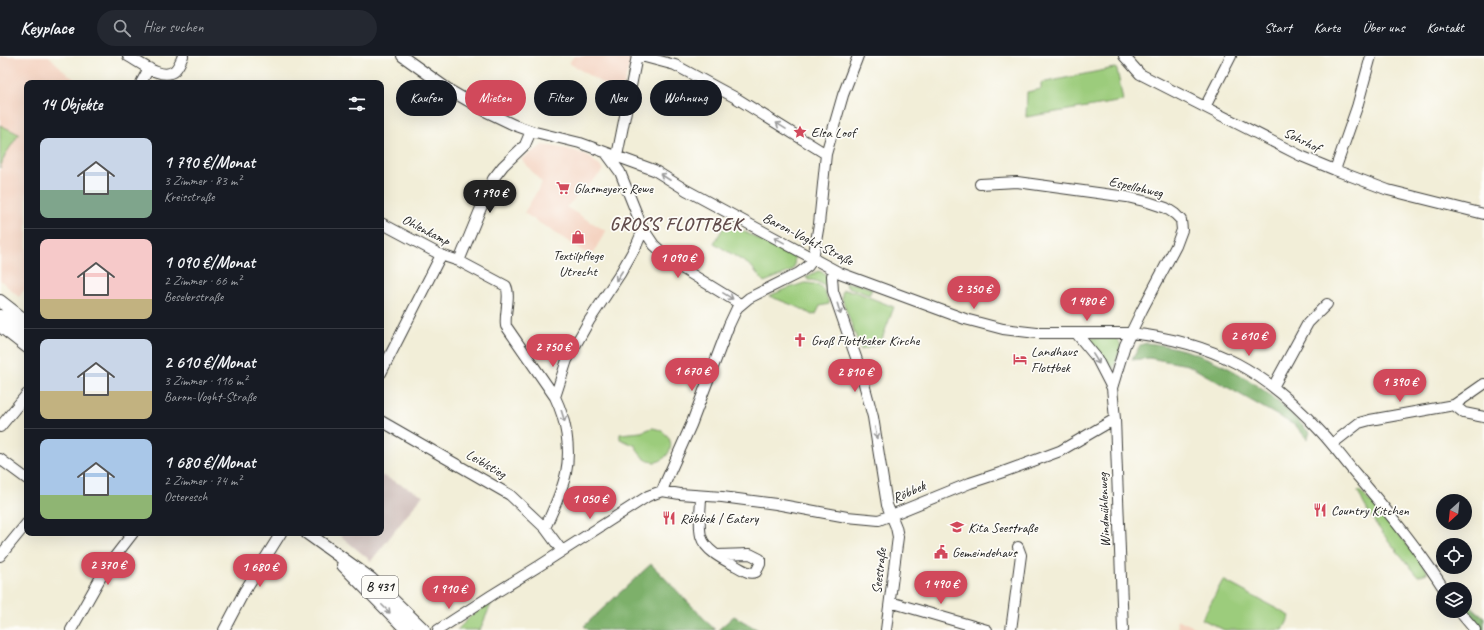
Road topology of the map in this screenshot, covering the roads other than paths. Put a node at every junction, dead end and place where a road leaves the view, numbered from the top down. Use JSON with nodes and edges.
{"nodes":[{"id":1,"x":128,"y":56,"type":"edge"},
{"id":2,"x":183,"y":56,"type":"edge"},
{"id":3,"x":403,"y":56,"type":"edge"},
{"id":4,"x":637,"y":56,"type":"edge"},
{"id":5,"x":641,"y":56,"type":"edge"},
{"id":6,"x":1124,"y":56,"type":"edge"},
{"id":7,"x":1231,"y":56,"type":"edge"},
{"id":8,"x":1371,"y":56,"type":"edge"},
{"id":9,"x":854,"y":57,"type":"edge"},
{"id":10,"x":148,"y":68,"type":"junction"},
{"id":11,"x":142,"y":80,"type":"edge"},
{"id":12,"x":1205,"y":107,"type":"junction"},
{"id":13,"x":531,"y":131,"type":"junction"},
{"id":14,"x":605,"y":152,"type":"junction"},
{"id":15,"x":826,"y":154,"type":"junction"},
{"id":16,"x":617,"y":156,"type":"junction"},
{"id":17,"x":640,"y":165,"type":"junction"},
{"id":18,"x":1335,"y":170,"type":"junction"},
{"id":19,"x":624,"y":181,"type":"junction"},
{"id":20,"x":980,"y":184,"type":"dead end"},
{"id":21,"x":1484,"y":214,"type":"edge"},
{"id":22,"x":384,"y":225,"type":"edge"},
{"id":23,"x":643,"y":230,"type":"junction"},
{"id":24,"x":441,"y":255,"type":"junction"},
{"id":25,"x":813,"y":259,"type":"junction"},
{"id":26,"x":459,"y":261,"type":"junction"},
{"id":27,"x":833,"y":270,"type":"junction"},
{"id":28,"x":0,"y":301,"type":"edge"},
{"id":29,"x":740,"y":304,"type":"junction"},
{"id":30,"x":1327,"y":304,"type":"dead end"},
{"id":31,"x":0,"y":316,"type":"edge"},
{"id":32,"x":24,"y":320,"type":"edge"},
{"id":33,"x":0,"y":327,"type":"edge"},
{"id":34,"x":24,"y":333,"type":"edge"},
{"id":35,"x":1076,"y":333,"type":"junction"},
{"id":36,"x":1131,"y":333,"type":"junction"},
{"id":37,"x":24,"y":346,"type":"edge"},
{"id":38,"x":384,"y":367,"type":"edge"},
{"id":39,"x":1484,"y":384,"type":"edge"},
{"id":40,"x":1273,"y":387,"type":"junction"},
{"id":41,"x":1112,"y":388,"type":"junction"},
{"id":42,"x":555,"y":397,"type":"junction"},
{"id":43,"x":24,"y":398,"type":"edge"},
{"id":44,"x":1454,"y":405,"type":"junction"},
{"id":45,"x":1484,"y":417,"type":"edge"},
{"id":46,"x":1115,"y":419,"type":"junction"},
{"id":47,"x":384,"y":423,"type":"edge"},
{"id":48,"x":0,"y":427,"type":"edge"},
{"id":49,"x":1332,"y":444,"type":"junction"},
{"id":50,"x":0,"y":459,"type":"edge"},
{"id":51,"x":24,"y":477,"type":"edge"},
{"id":52,"x":662,"y":492,"type":"junction"},
{"id":53,"x":701,"y":496,"type":"junction"},
{"id":54,"x":891,"y":516,"type":"junction"},
{"id":55,"x":24,"y":527,"type":"edge"},
{"id":56,"x":545,"y":528,"type":"junction"},
{"id":57,"x":131,"y":536,"type":"edge"},
{"id":58,"x":279,"y":536,"type":"edge"},
{"id":59,"x":311,"y":536,"type":"edge"},
{"id":60,"x":1018,"y":547,"type":"dead end"},
{"id":61,"x":330,"y":551,"type":"junction"},
{"id":62,"x":562,"y":551,"type":"junction"},
{"id":63,"x":717,"y":555,"type":"dead end"},
{"id":64,"x":0,"y":556,"type":"edge"},
{"id":65,"x":1439,"y":582,"type":"edge"},
{"id":66,"x":890,"y":602,"type":"junction"},
{"id":67,"x":1465,"y":618,"type":"edge"},
{"id":68,"x":71,"y":630,"type":"edge"},
{"id":69,"x":224,"y":630,"type":"edge"},
{"id":70,"x":407,"y":630,"type":"edge"},
{"id":71,"x":424,"y":630,"type":"edge"},
{"id":72,"x":438,"y":630,"type":"edge"},
{"id":73,"x":886,"y":630,"type":"edge"},
{"id":74,"x":987,"y":630,"type":"edge"},
{"id":75,"x":1011,"y":630,"type":"edge"},
{"id":76,"x":1122,"y":630,"type":"edge"},
{"id":77,"x":1475,"y":630,"type":"edge"}],
"edges":[{"from":1,"to":10,"type":"street"},
{"from":2,"to":10,"type":"street"},
{"from":3,"to":13,"type":"street","name":"Baron-Voght-Straße"},
{"from":4,"to":16,"type":"street"},
{"from":15,"to":5,"type":"street","one_way":true},
{"from":6,"to":12,"type":"street","name":"Sohrhof"},
{"from":7,"to":12,"type":"street"},
{"from":8,"to":18,"type":"street"},
{"from":9,"to":15,"type":"street"},
{"from":10,"to":11,"type":"street"},
{"from":12,"to":18,"type":"street","name":"Sohrhof"},
{"from":13,"to":14,"type":"street","name":"Baron-Voght-Straße"},
{"from":13,"to":26,"type":"street"},
{"from":14,"to":16,"type":"street","name":"Baron-Voght-Straße"},
{"from":14,"to":19,"type":"street"},
{"from":15,"to":25,"type":"street"},
{"from":16,"to":17,"type":"street","name":"Baron-Voght-Straße"},
{"from":17,"to":19,"type":"street"},
{"from":25,"to":17,"type":"street","name":"Baron-Voght-Straße","one_way":true},
{"from":18,"to":21,"type":"street","name":"Sohrhof"},
{"from":19,"to":23,"type":"street"},
{"from":20,"to":36,"type":"street","name":"Espellohweg"},
{"from":22,"to":24,"type":"street","name":"Ohlenkamp"},
{"from":23,"to":29,"type":"street","one_way":true},
{"from":23,"to":42,"type":"street","one_way":true},
{"from":24,"to":26,"type":"street","name":"Ohlenkamp"},
{"from":24,"to":38,"type":"street"},
{"from":25,"to":27,"type":"street","name":"Baron-Voght-Straße"},
{"from":25,"to":29,"type":"street"},
{"from":26,"to":42,"type":"street","name":"Ohlenkamp"},
{"from":27,"to":35,"type":"street","name":"Baron-Voght-Straße"},
{"from":27,"to":54,"type":"street","name":"Seestraße","one_way":true},
{"from":28,"to":32,"type":"main road"},
{"from":29,"to":52,"type":"street"},
{"from":30,"to":40,"type":"street"},
{"from":31,"to":34,"type":"main road"},
{"from":33,"to":37,"type":"street"},
{"from":35,"to":36,"type":"street","name":"Baron-Voght-Straße"},
{"from":35,"to":41,"type":"street","name":"Windmühlenweg","one_way":true},
{"from":36,"to":40,"type":"street","name":"Baron-Voght-Straße"},
{"from":36,"to":41,"type":"street","name":"Windmühlenweg"},
{"from":39,"to":44,"type":"street"},
{"from":40,"to":49,"type":"street","name":"Baron-Voght-Straße"},
{"from":41,"to":46,"type":"street","name":"Windmühlenweg"},
{"from":42,"to":56,"type":"street","one_way":true},
{"from":43,"to":48,"type":"street"},
{"from":44,"to":45,"type":"street"},
{"from":44,"to":49,"type":"street"},
{"from":46,"to":54,"type":"street","name":"Röbbek"},
{"from":46,"to":76,"type":"street","name":"Windmühlenweg"},
{"from":47,"to":56,"type":"street","name":"Leiblstieg"},
{"from":49,"to":65,"type":"street","name":"Baron-Voght-Straße"},
{"from":50,"to":51,"type":"street"},
{"from":52,"to":53,"type":"street","name":"Röbbek"},
{"from":52,"to":62,"type":"street"},
{"from":53,"to":54,"type":"street","name":"Röbbek"},
{"from":53,"to":63,"type":"street"},
{"from":54,"to":66,"type":"street","name":"Seestraße"},
{"from":55,"to":64,"type":"street"},
{"from":56,"to":62,"type":"street","name":"Leiblstieg"},
{"from":57,"to":68,"type":"street"},
{"from":58,"to":69,"type":"street"},
{"from":59,"to":61,"type":"main road","number":"B 431"},
{"from":60,"to":75,"type":"street"},
{"from":61,"to":70,"type":"main road","number":"B 431","one_way":true},
{"from":61,"to":71,"type":"main road","number":"B 431"},
{"from":62,"to":72,"type":"street"},
{"from":66,"to":73,"type":"street","name":"Seestraße"},
{"from":66,"to":74,"type":"street"},
{"from":67,"to":77,"type":"street"}]}
